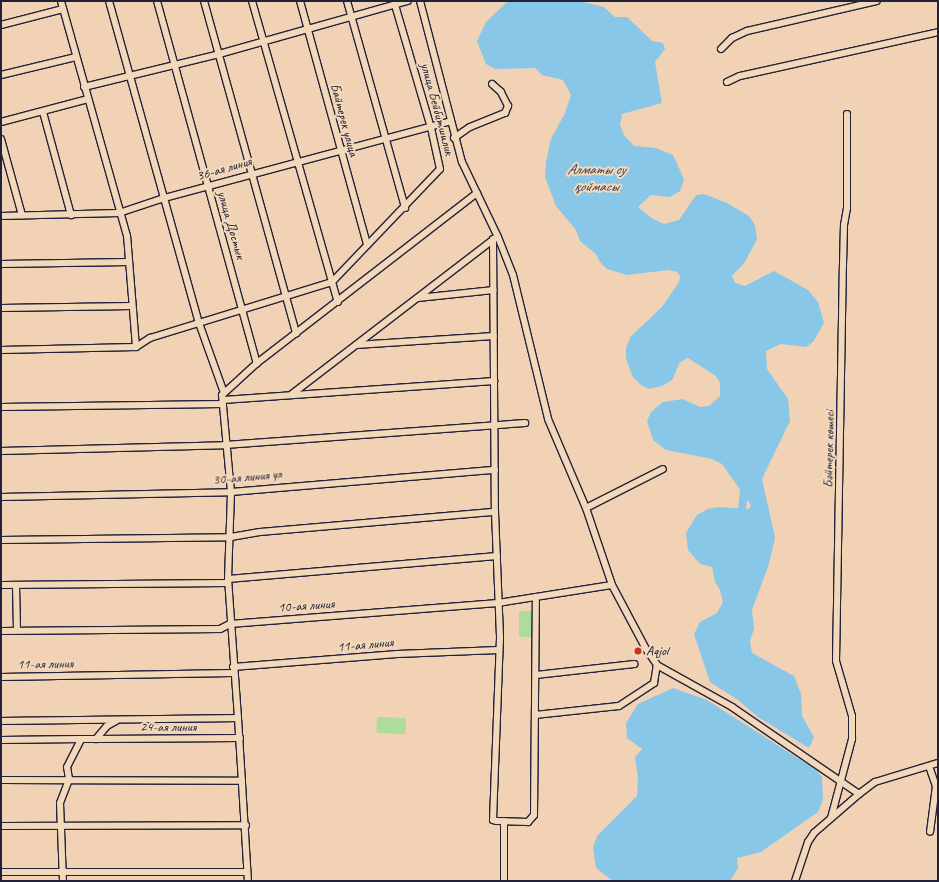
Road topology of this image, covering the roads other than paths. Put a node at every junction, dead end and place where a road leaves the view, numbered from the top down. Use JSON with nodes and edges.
{"nodes":[{"id":1,"x":61,"y":1,"type":"edge"},
{"id":2,"x":109,"y":1,"type":"edge"},
{"id":3,"x":157,"y":1,"type":"edge"},
{"id":4,"x":204,"y":1,"type":"edge"},
{"id":5,"x":252,"y":1,"type":"edge"},
{"id":6,"x":300,"y":1,"type":"edge"},
{"id":7,"x":347,"y":1,"type":"edge"},
{"id":8,"x":408,"y":1,"type":"edge"},
{"id":9,"x":420,"y":1,"type":"edge"},
{"id":10,"x":877,"y":1,"type":"edge"},
{"id":11,"x":395,"y":5,"type":"junction"},
{"id":12,"x":63,"y":9,"type":"junction"},
{"id":13,"x":352,"y":16,"type":"junction"},
{"id":14,"x":1,"y":25,"type":"edge"},
{"id":15,"x":308,"y":29,"type":"junction"},
{"id":16,"x":938,"y":32,"type":"edge"},
{"id":17,"x":263,"y":40,"type":"junction"},
{"id":18,"x":721,"y":49,"type":"dead end"},
{"id":19,"x":219,"y":54,"type":"junction"},
{"id":20,"x":76,"y":57,"type":"junction"},
{"id":21,"x":175,"y":64,"type":"junction"},
{"id":22,"x":1,"y":75,"type":"edge"},
{"id":23,"x":130,"y":75,"type":"junction"},
{"id":24,"x":727,"y":82,"type":"dead end"},
{"id":25,"x":492,"y":84,"type":"dead end"},
{"id":26,"x":84,"y":87,"type":"junction"},
{"id":27,"x":88,"y":99,"type":"junction"},
{"id":28,"x":43,"y":112,"type":"junction"},
{"id":29,"x":847,"y":114,"type":"dead end"},
{"id":30,"x":451,"y":121,"type":"junction"},
{"id":31,"x":1,"y":122,"type":"edge"},
{"id":32,"x":431,"y":128,"type":"junction"},
{"id":33,"x":454,"y":138,"type":"junction"},
{"id":34,"x":1,"y":139,"type":"edge"},
{"id":35,"x":386,"y":139,"type":"junction"},
{"id":36,"x":340,"y":152,"type":"junction"},
{"id":37,"x":297,"y":162,"type":"junction"},
{"id":38,"x":252,"y":174,"type":"junction"},
{"id":39,"x":208,"y":186,"type":"junction"},
{"id":40,"x":477,"y":193,"type":"junction"},
{"id":41,"x":164,"y":198,"type":"junction"},
{"id":42,"x":406,"y":208,"type":"junction"},
{"id":43,"x":120,"y":213,"type":"junction"},
{"id":44,"x":22,"y":215,"type":"junction"},
{"id":45,"x":71,"y":215,"type":"junction"},
{"id":46,"x":1,"y":216,"type":"edge"},
{"id":47,"x":496,"y":238,"type":"junction"},
{"id":48,"x":367,"y":245,"type":"junction"},
{"id":49,"x":129,"y":262,"type":"junction"},
{"id":50,"x":1,"y":264,"type":"edge"},
{"id":51,"x":332,"y":282,"type":"junction"},
{"id":52,"x":494,"y":290,"type":"junction"},
{"id":53,"x":287,"y":296,"type":"junction"},
{"id":54,"x":417,"y":298,"type":"junction"},
{"id":55,"x":338,"y":302,"type":"junction"},
{"id":56,"x":132,"y":306,"type":"junction"},
{"id":57,"x":1,"y":308,"type":"edge"},
{"id":58,"x":242,"y":309,"type":"junction"},
{"id":59,"x":199,"y":323,"type":"junction"},
{"id":60,"x":296,"y":332,"type":"junction"},
{"id":61,"x":494,"y":336,"type":"junction"},
{"id":62,"x":356,"y":345,"type":"junction"},
{"id":63,"x":136,"y":347,"type":"junction"},
{"id":64,"x":1,"y":350,"type":"edge"},
{"id":65,"x":257,"y":363,"type":"junction"},
{"id":66,"x":494,"y":381,"type":"junction"},
{"id":67,"x":224,"y":393,"type":"junction"},
{"id":68,"x":292,"y":394,"type":"junction"},
{"id":69,"x":223,"y":402,"type":"junction"},
{"id":70,"x":1,"y":407,"type":"edge"},
{"id":71,"x":525,"y":422,"type":"dead end"},
{"id":72,"x":496,"y":425,"type":"junction"},
{"id":73,"x":225,"y":445,"type":"junction"},
{"id":74,"x":1,"y":451,"type":"edge"},
{"id":75,"x":495,"y":470,"type":"junction"},
{"id":76,"x":663,"y":470,"type":"dead end"},
{"id":77,"x":231,"y":492,"type":"junction"},
{"id":78,"x":1,"y":497,"type":"edge"},
{"id":79,"x":586,"y":508,"type":"junction"},
{"id":80,"x":495,"y":512,"type":"junction"},
{"id":81,"x":231,"y":537,"type":"junction"},
{"id":82,"x":1,"y":540,"type":"edge"},
{"id":83,"x":498,"y":556,"type":"junction"},
{"id":84,"x":228,"y":581,"type":"junction"},
{"id":85,"x":1,"y":585,"type":"edge"},
{"id":86,"x":16,"y":585,"type":"junction"},
{"id":87,"x":612,"y":585,"type":"junction"},
{"id":88,"x":536,"y":597,"type":"junction"},
{"id":89,"x":498,"y":603,"type":"junction"},
{"id":90,"x":230,"y":624,"type":"junction"},
{"id":91,"x":1,"y":630,"type":"edge"},
{"id":92,"x":17,"y":630,"type":"junction"},
{"id":93,"x":499,"y":650,"type":"junction"},
{"id":94,"x":634,"y":664,"type":"dead end"},
{"id":95,"x":657,"y":665,"type":"junction"},
{"id":96,"x":233,"y":670,"type":"junction"},
{"id":97,"x":536,"y":675,"type":"junction"},
{"id":98,"x":1,"y":677,"type":"edge"},
{"id":99,"x":535,"y":716,"type":"junction"},
{"id":100,"x":238,"y":718,"type":"junction"},
{"id":101,"x":117,"y":720,"type":"junction"},
{"id":102,"x":1,"y":721,"type":"edge"},
{"id":103,"x":240,"y":738,"type":"junction"},
{"id":104,"x":81,"y":739,"type":"junction"},
{"id":105,"x":96,"y":739,"type":"junction"},
{"id":106,"x":1,"y":740,"type":"edge"},
{"id":107,"x":938,"y":763,"type":"edge"},
{"id":108,"x":929,"y":766,"type":"junction"},
{"id":109,"x":69,"y":779,"type":"junction"},
{"id":110,"x":1,"y":780,"type":"edge"},
{"id":111,"x":242,"y":781,"type":"junction"},
{"id":112,"x":841,"y":781,"type":"junction"},
{"id":113,"x":859,"y":794,"type":"junction"},
{"id":114,"x":934,"y":796,"type":"junction"},
{"id":115,"x":938,"y":804,"type":"edge"},
{"id":116,"x":831,"y":818,"type":"junction"},
{"id":117,"x":504,"y":821,"type":"junction"},
{"id":118,"x":60,"y":825,"type":"junction"},
{"id":119,"x":246,"y":825,"type":"junction"},
{"id":120,"x":1,"y":826,"type":"edge"},
{"id":121,"x":930,"y":832,"type":"dead end"},
{"id":122,"x":1,"y":872,"type":"edge"},
{"id":123,"x":63,"y":872,"type":"junction"},
{"id":124,"x":247,"y":872,"type":"junction"},
{"id":125,"x":63,"y":881,"type":"edge"},
{"id":126,"x":248,"y":881,"type":"edge"},
{"id":127,"x":504,"y":881,"type":"edge"},
{"id":128,"x":795,"y":881,"type":"edge"}],
"edges":[{"from":1,"to":12,"type":"street"},
{"from":2,"to":23,"type":"street"},
{"from":3,"to":21,"type":"street","name":"улица Достык"},
{"from":4,"to":19,"type":"street"},
{"from":5,"to":17,"type":"street"},
{"from":6,"to":15,"type":"street","name":"Байтерек улица"},
{"from":7,"to":13,"type":"street"},
{"from":8,"to":11,"type":"street"},
{"from":9,"to":30,"type":"street"},
{"from":10,"to":18,"type":"street"},
{"from":11,"to":13,"type":"street"},
{"from":11,"to":32,"type":"street","name":"улица Бейбитшилик"},
{"from":12,"to":14,"type":"street"},
{"from":12,"to":20,"type":"street"},
{"from":13,"to":15,"type":"street"},
{"from":13,"to":35,"type":"street"},
{"from":15,"to":17,"type":"street"},
{"from":15,"to":36,"type":"street","name":"Байтерек улица"},
{"from":16,"to":24,"type":"street"},
{"from":17,"to":19,"type":"street"},
{"from":17,"to":37,"type":"street"},
{"from":19,"to":21,"type":"street"},
{"from":19,"to":38,"type":"street"},
{"from":20,"to":22,"type":"street"},
{"from":20,"to":26,"type":"street"},
{"from":21,"to":23,"type":"street"},
{"from":21,"to":39,"type":"street","name":"улица Достык"},
{"from":23,"to":26,"type":"street"},
{"from":23,"to":41,"type":"street"},
{"from":25,"to":33,"type":"street"},
{"from":26,"to":27,"type":"street"},
{"from":27,"to":28,"type":"street"},
{"from":27,"to":43,"type":"street"},
{"from":28,"to":31,"type":"street"},
{"from":28,"to":45,"type":"street"},
{"from":29,"to":112,"type":"street","name":"Бәйтерек көшесі"},
{"from":30,"to":32,"type":"street","name":"36-ая линия"},
{"from":30,"to":33,"type":"street"},
{"from":32,"to":35,"type":"street","name":"36-ая линия"},
{"from":32,"to":42,"type":"street","name":"улица Бейбитшилик"},
{"from":33,"to":40,"type":"street"},
{"from":34,"to":44,"type":"street"},
{"from":35,"to":36,"type":"street","name":"36-ая линия"},
{"from":35,"to":42,"type":"street"},
{"from":36,"to":37,"type":"street","name":"36-ая линия"},
{"from":36,"to":48,"type":"street","name":"Байтерек улица"},
{"from":37,"to":38,"type":"street","name":"36-ая линия"},
{"from":37,"to":51,"type":"street"},
{"from":38,"to":39,"type":"street","name":"36-ая линия"},
{"from":38,"to":53,"type":"street"},
{"from":39,"to":41,"type":"street","name":"36-ая линия"},
{"from":39,"to":58,"type":"street","name":"улица Достык"},
{"from":40,"to":47,"type":"street"},
{"from":40,"to":55,"type":"street"},
{"from":41,"to":43,"type":"street","name":"36-ая линия"},
{"from":41,"to":59,"type":"street"},
{"from":42,"to":48,"type":"street"},
{"from":43,"to":45,"type":"street","name":"36-ая линия"},
{"from":43,"to":49,"type":"street"},
{"from":44,"to":45,"type":"street","name":"36-ая линия"},
{"from":44,"to":46,"type":"street","name":"36-ая линия"},
{"from":47,"to":52,"type":"street"},
{"from":47,"to":54,"type":"street"},
{"from":47,"to":79,"type":"street"},
{"from":48,"to":51,"type":"street"},
{"from":49,"to":50,"type":"street"},
{"from":49,"to":56,"type":"street"},
{"from":51,"to":53,"type":"street"},
{"from":51,"to":55,"type":"street"},
{"from":52,"to":54,"type":"street"},
{"from":52,"to":61,"type":"street"},
{"from":53,"to":58,"type":"street"},
{"from":53,"to":60,"type":"street"},
{"from":54,"to":62,"type":"street"},
{"from":55,"to":60,"type":"street"},
{"from":56,"to":57,"type":"street"},
{"from":56,"to":63,"type":"street"},
{"from":58,"to":59,"type":"street"},
{"from":58,"to":65,"type":"street","name":"улица Достык"},
{"from":59,"to":63,"type":"street"},
{"from":59,"to":67,"type":"street"},
{"from":60,"to":65,"type":"street"},
{"from":61,"to":62,"type":"street"},
{"from":61,"to":66,"type":"street"},
{"from":62,"to":68,"type":"street"},
{"from":63,"to":64,"type":"street"},
{"from":65,"to":67,"type":"street"},
{"from":66,"to":68,"type":"street"},
{"from":66,"to":72,"type":"street"},
{"from":67,"to":69,"type":"street"},
{"from":68,"to":69,"type":"street"},
{"from":69,"to":70,"type":"street"},
{"from":69,"to":73,"type":"street"},
{"from":71,"to":72,"type":"street"},
{"from":72,"to":73,"type":"street"},
{"from":72,"to":75,"type":"street"},
{"from":73,"to":74,"type":"street"},
{"from":73,"to":77,"type":"street"},
{"from":75,"to":77,"type":"street","name":"30-ая линия ул"},
{"from":75,"to":80,"type":"street"},
{"from":76,"to":79,"type":"street"},
{"from":77,"to":78,"type":"street","name":"30-ая линия ул"},
{"from":77,"to":81,"type":"street"},
{"from":79,"to":87,"type":"street"},
{"from":80,"to":81,"type":"street"},
{"from":80,"to":83,"type":"street"},
{"from":81,"to":82,"type":"street"},
{"from":81,"to":84,"type":"street"},
{"from":83,"to":84,"type":"street"},
{"from":83,"to":89,"type":"street"},
{"from":84,"to":86,"type":"street"},
{"from":84,"to":90,"type":"street"},
{"from":85,"to":86,"type":"street"},
{"from":86,"to":92,"type":"street"},
{"from":87,"to":88,"type":"street","name":"10-ая линия"},
{"from":87,"to":95,"type":"street"},
{"from":88,"to":89,"type":"street","name":"10-ая линия"},
{"from":88,"to":97,"type":"street"},
{"from":89,"to":90,"type":"street","name":"10-ая линия"},
{"from":89,"to":93,"type":"street"},
{"from":90,"to":92,"type":"street","name":"10-ая линия"},
{"from":90,"to":96,"type":"street"},
{"from":91,"to":92,"type":"street","name":"10-ая линия"},
{"from":93,"to":96,"type":"street","name":"11-ая линия"},
{"from":93,"to":117,"type":"street"},
{"from":94,"to":97,"type":"street"},
{"from":95,"to":99,"type":"street"},
{"from":95,"to":112,"type":"street"},
{"from":96,"to":98,"type":"street","name":"11-ая линия"},
{"from":96,"to":100,"type":"street"},
{"from":97,"to":99,"type":"street"},
{"from":99,"to":117,"type":"street"},
{"from":100,"to":101,"type":"street"},
{"from":100,"to":103,"type":"street"},
{"from":101,"to":102,"type":"street"},
{"from":101,"to":105,"type":"street"},
{"from":103,"to":105,"type":"street","name":"24-ая линия"},
{"from":103,"to":111,"type":"street"},
{"from":104,"to":105,"type":"street","name":"24-ая линия"},
{"from":104,"to":106,"type":"street"},
{"from":104,"to":109,"type":"street"},
{"from":107,"to":108,"type":"street"},
{"from":108,"to":113,"type":"street"},
{"from":108,"to":114,"type":"street"},
{"from":109,"to":110,"type":"street"},
{"from":109,"to":111,"type":"street"},
{"from":109,"to":118,"type":"street"},
{"from":111,"to":119,"type":"street"},
{"from":112,"to":113,"type":"street"},
{"from":112,"to":116,"type":"street","name":"Бәйтерек көшесі"},
{"from":113,"to":116,"type":"street"},
{"from":114,"to":115,"type":"street"},
{"from":114,"to":121,"type":"street"},
{"from":116,"to":128,"type":"street"},
{"from":117,"to":127,"type":"street"},
{"from":118,"to":119,"type":"street"},
{"from":118,"to":120,"type":"street"},
{"from":118,"to":123,"type":"street"},
{"from":119,"to":124,"type":"street"},
{"from":122,"to":123,"type":"street"},
{"from":123,"to":124,"type":"street"},
{"from":123,"to":125,"type":"street"},
{"from":124,"to":126,"type":"street"}]}
